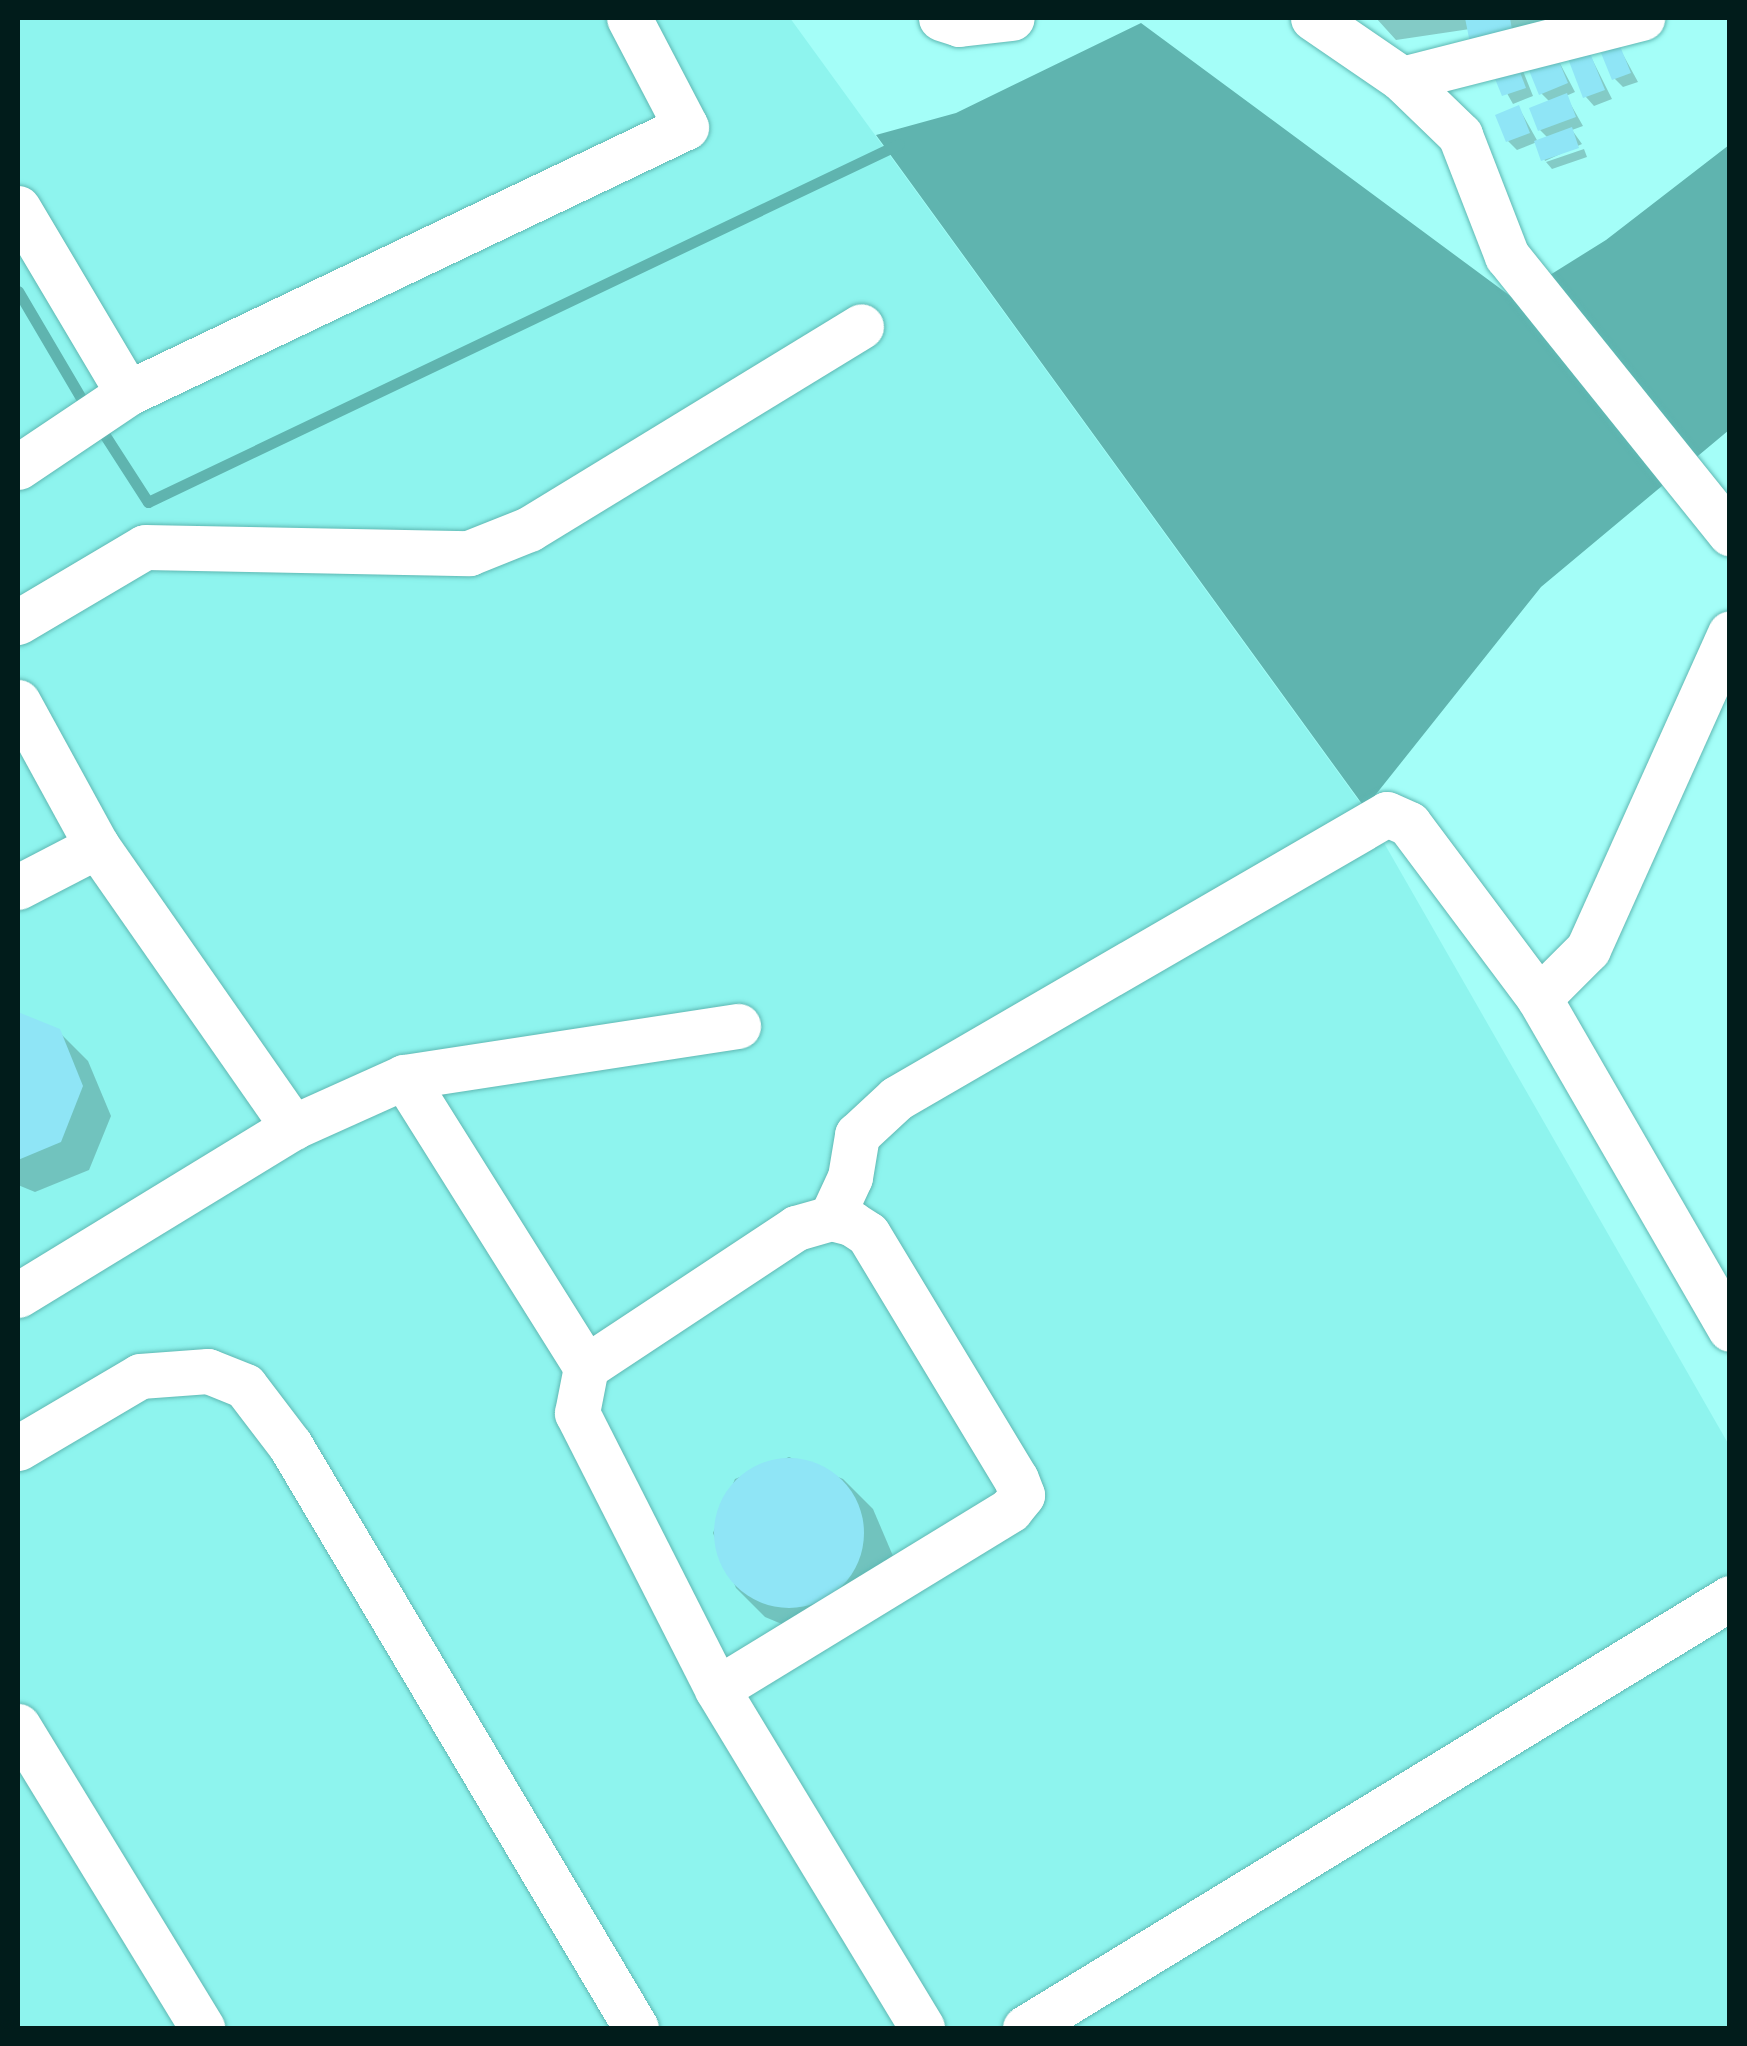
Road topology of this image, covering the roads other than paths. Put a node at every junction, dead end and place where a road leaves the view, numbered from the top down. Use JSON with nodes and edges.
{"nodes":[{"id":1,"x":629,"y":18,"type":"edge"},
{"id":2,"x":942,"y":18,"type":"edge"},
{"id":3,"x":1012,"y":18,"type":"edge"},
{"id":4,"x":1313,"y":18,"type":"edge"},
{"id":5,"x":1642,"y":18,"type":"edge"},
{"id":6,"x":1402,"y":79,"type":"junction"},
{"id":7,"x":18,"y":208,"type":"edge"},
{"id":8,"x":861,"y":326,"type":"dead end"},
{"id":9,"x":120,"y":399,"type":"junction"},
{"id":10,"x":21,"y":464,"type":"edge"},
{"id":11,"x":1730,"y":534,"type":"edge"},
{"id":12,"x":18,"y":622,"type":"edge"},
{"id":13,"x":1730,"y":632,"type":"edge"},
{"id":14,"x":18,"y":702,"type":"edge"},
{"id":15,"x":97,"y":846,"type":"junction"},
{"id":16,"x":18,"y":886,"type":"edge"},
{"id":17,"x":1539,"y":998,"type":"junction"},
{"id":18,"x":738,"y":1026,"type":"dead end"},
{"id":19,"x":404,"y":1077,"type":"junction"},
{"id":20,"x":293,"y":1126,"type":"junction"},
{"id":21,"x":831,"y":1218,"type":"junction"},
{"id":22,"x":18,"y":1295,"type":"edge"},
{"id":23,"x":1730,"y":1329,"type":"edge"},
{"id":24,"x":586,"y":1367,"type":"junction"},
{"id":25,"x":18,"y":1448,"type":"edge"},
{"id":26,"x":1730,"y":1598,"type":"edge"},
{"id":27,"x":717,"y":1689,"type":"junction"},
{"id":28,"x":18,"y":1726,"type":"edge"},
{"id":29,"x":202,"y":2028,"type":"edge"},
{"id":30,"x":636,"y":2028,"type":"edge"},
{"id":31,"x":922,"y":2028,"type":"edge"},
{"id":32,"x":1024,"y":2028,"type":"edge"}],
"edges":[{"from":1,"to":9,"type":"street"},
{"from":2,"to":3,"type":"street"},
{"from":4,"to":6,"type":"street"},
{"from":5,"to":6,"type":"street"},
{"from":6,"to":11,"type":"street"},
{"from":7,"to":9,"type":"street"},
{"from":8,"to":12,"type":"street"},
{"from":9,"to":10,"type":"street"},
{"from":13,"to":17,"type":"street"},
{"from":14,"to":15,"type":"street"},
{"from":15,"to":16,"type":"street"},
{"from":15,"to":20,"type":"street"},
{"from":17,"to":21,"type":"street"},
{"from":17,"to":23,"type":"street"},
{"from":18,"to":19,"type":"street"},
{"from":19,"to":20,"type":"street"},
{"from":19,"to":24,"type":"street"},
{"from":20,"to":22,"type":"street"},
{"from":21,"to":24,"type":"street"},
{"from":21,"to":27,"type":"street"},
{"from":24,"to":27,"type":"street"},
{"from":25,"to":30,"type":"street"},
{"from":26,"to":32,"type":"street"},
{"from":27,"to":31,"type":"street"},
{"from":28,"to":29,"type":"street"}]}
